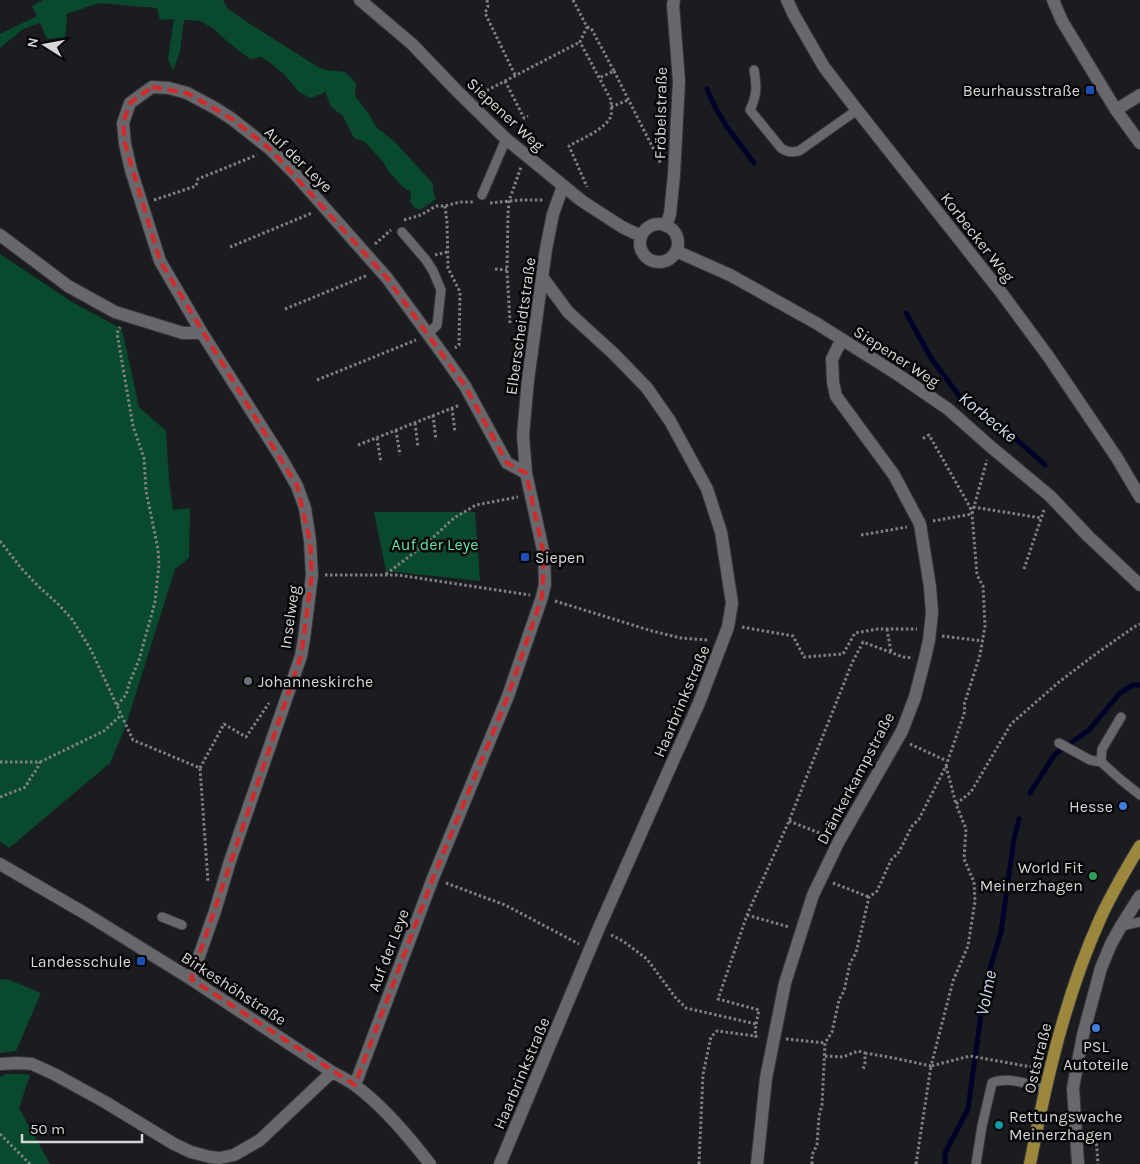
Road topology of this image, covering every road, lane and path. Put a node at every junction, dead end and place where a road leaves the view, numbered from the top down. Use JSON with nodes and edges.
{"nodes":[{"id":1,"x":360,"y":0,"type":"edge"},
{"id":2,"x":487,"y":0,"type":"edge"},
{"id":3,"x":573,"y":0,"type":"edge"},
{"id":4,"x":674,"y":0,"type":"edge"},
{"id":5,"x":787,"y":0,"type":"edge"},
{"id":6,"x":1053,"y":0,"type":"edge"},
{"id":7,"x":587,"y":27,"type":"junction"},
{"id":8,"x":580,"y":42,"type":"junction"},
{"id":9,"x":754,"y":70,"type":"dead end"},
{"id":10,"x":614,"y":71,"type":"junction"},
{"id":11,"x":515,"y":75,"type":"junction"},
{"id":12,"x":599,"y":78,"type":"junction"},
{"id":13,"x":505,"y":81,"type":"junction"},
{"id":14,"x":484,"y":92,"type":"dead end"},
{"id":15,"x":1140,"y":95,"type":"edge"},
{"id":16,"x":628,"y":100,"type":"junction"},
{"id":17,"x":611,"y":107,"type":"junction"},
{"id":18,"x":857,"y":110,"type":"junction"},
{"id":19,"x":1116,"y":110,"type":"junction"},
{"id":20,"x":528,"y":116,"type":"dead end"},
{"id":21,"x":506,"y":139,"type":"junction"},
{"id":22,"x":1140,"y":143,"type":"edge"},
{"id":23,"x":270,"y":149,"type":"junction"},
{"id":24,"x":525,"y":155,"type":"junction"},
{"id":25,"x":563,"y":186,"type":"junction"},
{"id":26,"x":673,"y":189,"type":"junction"},
{"id":27,"x":481,"y":200,"type":"junction"},
{"id":28,"x":509,"y":201,"type":"junction"},
{"id":29,"x":556,"y":201,"type":"junction"},
{"id":30,"x":582,"y":201,"type":"junction"},
{"id":31,"x":141,"y":204,"type":"junction"},
{"id":32,"x":436,"y":206,"type":"dead end"},
{"id":33,"x":445,"y":206,"type":"junction"},
{"id":34,"x":325,"y":208,"type":"junction"},
{"id":35,"x":666,"y":226,"type":"junction"},
{"id":36,"x":402,"y":232,"type":"dead end"},
{"id":37,"x":0,"y":235,"type":"edge"},
{"id":38,"x":641,"y":236,"type":"junction"},
{"id":39,"x":230,"y":247,"type":"dead end"},
{"id":40,"x":676,"y":251,"type":"junction"},
{"id":41,"x":448,"y":252,"type":"junction"},
{"id":42,"x":437,"y":253,"type":"dead end"},
{"id":43,"x":377,"y":267,"type":"junction"},
{"id":44,"x":495,"y":270,"type":"dead end"},
{"id":45,"x":507,"y":270,"type":"junction"},
{"id":46,"x":543,"y":278,"type":"junction"},
{"id":47,"x":186,"y":306,"type":"joint"},
{"id":48,"x":285,"y":310,"type":"dead end"},
{"id":49,"x":125,"y":316,"type":"junction"},
{"id":50,"x":510,"y":323,"type":"dead end"},
{"id":51,"x":202,"y":333,"type":"junction"},
{"id":52,"x":428,"y":335,"type":"junction"},
{"id":53,"x":842,"y":339,"type":"junction"},
{"id":54,"x":460,"y":345,"type":"dead end"},
{"id":55,"x":317,"y":380,"type":"dead end"},
{"id":56,"x":472,"y":400,"type":"junction"},
{"id":57,"x":452,"y":408,"type":"junction"},
{"id":58,"x":433,"y":415,"type":"junction"},
{"id":59,"x":415,"y":423,"type":"junction"},
{"id":60,"x":396,"y":430,"type":"junction"},
{"id":61,"x":455,"y":432,"type":"dead end"},
{"id":62,"x":377,"y":438,"type":"junction"},
{"id":63,"x":922,"y":439,"type":"dead end"},
{"id":64,"x":436,"y":440,"type":"dead end"},
{"id":65,"x":358,"y":445,"type":"dead end"},
{"id":66,"x":418,"y":447,"type":"dead end"},
{"id":67,"x":991,"y":447,"type":"junction"},
{"id":68,"x":400,"y":455,"type":"dead end"},
{"id":69,"x":381,"y":463,"type":"dead end"},
{"id":70,"x":526,"y":473,"type":"junction"},
{"id":71,"x":531,"y":494,"type":"junction"},
{"id":72,"x":1050,"y":496,"type":"junction"},
{"id":73,"x":1140,"y":497,"type":"edge"},
{"id":74,"x":973,"y":507,"type":"junction"},
{"id":75,"x":972,"y":514,"type":"junction"},
{"id":76,"x":1042,"y":518,"type":"junction"},
{"id":77,"x":920,"y":524,"type":"junction"},
{"id":78,"x":861,"y":536,"type":"dead end"},
{"id":79,"x":0,"y":541,"type":"edge"},
{"id":80,"x":1024,"y":569,"type":"dead end"},
{"id":81,"x":312,"y":575,"type":"junction"},
{"id":82,"x":384,"y":575,"type":"junction"},
{"id":83,"x":1140,"y":586,"type":"edge"},
{"id":84,"x":542,"y":597,"type":"junction"},
{"id":85,"x":1140,"y":624,"type":"edge"},
{"id":86,"x":729,"y":625,"type":"junction"},
{"id":87,"x":887,"y":629,"type":"junction"},
{"id":88,"x":930,"y":632,"type":"junction"},
{"id":89,"x":724,"y":641,"type":"junction"},
{"id":90,"x":983,"y":641,"type":"junction"},
{"id":91,"x":891,"y":653,"type":"junction"},
{"id":92,"x":925,"y":658,"type":"junction"},
{"id":93,"x":289,"y":690,"type":"junction"},
{"id":94,"x":117,"y":705,"type":"junction"},
{"id":95,"x":121,"y":714,"type":"junction"},
{"id":96,"x":1121,"y":717,"type":"dead end"},
{"id":97,"x":898,"y":738,"type":"junction"},
{"id":98,"x":1059,"y":743,"type":"dead end"},
{"id":99,"x":948,"y":761,"type":"junction"},
{"id":100,"x":0,"y":762,"type":"edge"},
{"id":101,"x":40,"y":762,"type":"junction"},
{"id":102,"x":1101,"y":762,"type":"junction"},
{"id":103,"x":946,"y":766,"type":"junction"},
{"id":104,"x":200,"y":768,"type":"junction"},
{"id":105,"x":1140,"y":794,"type":"edge"},
{"id":106,"x":0,"y":797,"type":"edge"},
{"id":107,"x":956,"y":804,"type":"junction"},
{"id":108,"x":789,"y":821,"type":"junction"},
{"id":109,"x":839,"y":841,"type":"junction"},
{"id":110,"x":1140,"y":846,"type":"edge"},
{"id":111,"x":0,"y":864,"type":"edge"},
{"id":112,"x":433,"y":878,"type":"junction"},
{"id":113,"x":821,"y":878,"type":"junction"},
{"id":114,"x":1140,"y":896,"type":"edge"},
{"id":115,"x":869,"y":897,"type":"junction"},
{"id":116,"x":215,"y":911,"type":"junction"},
{"id":117,"x":747,"y":915,"type":"junction"},
{"id":118,"x":162,"y":917,"type":"dead end"},
{"id":119,"x":1140,"y":922,"type":"edge"},
{"id":120,"x":182,"y":925,"type":"dead end"},
{"id":121,"x":1121,"y":926,"type":"junction"},
{"id":122,"x":598,"y":930,"type":"junction"},
{"id":123,"x":801,"y":931,"type":"junction"},
{"id":124,"x":590,"y":950,"type":"junction"},
{"id":125,"x":1082,"y":962,"type":"junction"},
{"id":126,"x":1101,"y":968,"type":"junction"},
{"id":127,"x":191,"y":979,"type":"junction"},
{"id":128,"x":756,"y":1024,"type":"junction"},
{"id":129,"x":755,"y":1036,"type":"junction"},
{"id":130,"x":774,"y":1038,"type":"junction"},
{"id":131,"x":826,"y":1043,"type":"junction"},
{"id":132,"x":866,"y":1053,"type":"junction"},
{"id":133,"x":825,"y":1056,"type":"junction"},
{"id":134,"x":0,"y":1064,"type":"edge"},
{"id":135,"x":931,"y":1066,"type":"junction"},
{"id":136,"x":863,"y":1069,"type":"dead end"},
{"id":137,"x":1050,"y":1070,"type":"junction"},
{"id":138,"x":332,"y":1072,"type":"junction"},
{"id":139,"x":355,"y":1085,"type":"junction"},
{"id":140,"x":1046,"y":1089,"type":"junction"},
{"id":141,"x":0,"y":1134,"type":"edge"},
{"id":142,"x":30,"y":1164,"type":"edge"},
{"id":143,"x":430,"y":1164,"type":"edge"},
{"id":144,"x":500,"y":1164,"type":"edge"},
{"id":145,"x":699,"y":1164,"type":"edge"},
{"id":146,"x":757,"y":1164,"type":"edge"},
{"id":147,"x":812,"y":1164,"type":"edge"},
{"id":148,"x":916,"y":1164,"type":"edge"},
{"id":149,"x":976,"y":1164,"type":"edge"},
{"id":150,"x":1030,"y":1164,"type":"edge"},
{"id":151,"x":1078,"y":1164,"type":"edge"}],
"edges":[{"from":1,"to":21,"type":"street","name":"Siepener Weg"},
{"from":2,"to":11,"type":"path"},
{"from":3,"to":7,"type":"path"},
{"from":4,"to":26,"type":"street","name":"Fröbelstraße"},
{"from":5,"to":18,"type":"street","name":"Korbecker Weg"},
{"from":6,"to":19,"type":"street"},
{"from":7,"to":8,"type":"path"},
{"from":7,"to":10,"type":"path"},
{"from":8,"to":11,"type":"path"},
{"from":8,"to":12,"type":"path"},
{"from":9,"to":18,"type":"lane"},
{"from":10,"to":12,"type":"path"},
{"from":10,"to":16,"type":"path"},
{"from":11,"to":13,"type":"path"},
{"from":12,"to":17,"type":"path"},
{"from":13,"to":14,"type":"path"},
{"from":13,"to":20,"type":"path"},
{"from":15,"to":19,"type":"street"},
{"from":16,"to":17,"type":"path"},
{"from":16,"to":26,"type":"path"},
{"from":17,"to":30,"type":"path"},
{"from":18,"to":73,"type":"street","name":"Korbecker Weg"},
{"from":19,"to":22,"type":"street"},
{"from":21,"to":24,"type":"street","name":"Siepener Weg"},
{"from":21,"to":27,"type":"lane"},
{"from":23,"to":31,"type":"path"},
{"from":23,"to":31,"type":"street","name":"Auf der Leye"},
{"from":23,"to":34,"type":"street","name":"Auf der Leye"},
{"from":24,"to":25,"type":"street","name":"Siepener Weg"},
{"from":24,"to":28,"type":"path"},
{"from":25,"to":29,"type":"street","name":"Elberscheidtstraße"},
{"from":25,"to":30,"type":"street","name":"Siepener Weg"},
{"from":26,"to":35,"type":"street","name":"Fröbelstraße"},
{"from":27,"to":28,"type":"path"},
{"from":27,"to":33,"type":"path"},
{"from":28,"to":29,"type":"path"},
{"from":28,"to":45,"type":"path"},
{"from":29,"to":46,"type":"street","name":"Elberscheidtstraße"},
{"from":30,"to":38,"type":"street","name":"Siepener Weg"},
{"from":31,"to":47,"type":"street","name":"Auf der Leye"},
{"from":32,"to":33,"type":"path"},
{"from":33,"to":41,"type":"path"},
{"from":34,"to":39,"type":"path"},
{"from":34,"to":43,"type":"street","name":"Auf der Leye"},
{"from":35,"to":38,"type":"street"},
{"from":35,"to":40,"type":"street"},
{"from":36,"to":52,"type":"lane"},
{"from":37,"to":49,"type":"street"},
{"from":38,"to":40,"type":"street"},
{"from":40,"to":53,"type":"street","name":"Siepener Weg"},
{"from":41,"to":42,"type":"path"},
{"from":41,"to":54,"type":"path"},
{"from":43,"to":48,"type":"path"},
{"from":43,"to":52,"type":"street","name":"Auf der Leye"},
{"from":44,"to":45,"type":"path"},
{"from":45,"to":50,"type":"path"},
{"from":46,"to":70,"type":"street","name":"Elberscheidtstraße"},
{"from":46,"to":86,"type":"street","name":"Haarbrinkstraße"},
{"from":47,"to":51,"type":"street","name":"Inselweg"},
{"from":49,"to":51,"type":"street"},
{"from":49,"to":94,"type":"path"},
{"from":51,"to":81,"type":"street","name":"Inselweg"},
{"from":52,"to":55,"type":"path"},
{"from":52,"to":56,"type":"street","name":"Auf der Leye"},
{"from":53,"to":67,"type":"street","name":"Siepener Weg"},
{"from":53,"to":77,"type":"street","name":"Dränkerkampstraße"},
{"from":56,"to":57,"type":"path"},
{"from":56,"to":70,"type":"street","name":"Auf der Leye"},
{"from":57,"to":58,"type":"path"},
{"from":57,"to":61,"type":"path"},
{"from":58,"to":59,"type":"path"},
{"from":58,"to":64,"type":"path"},
{"from":59,"to":60,"type":"path"},
{"from":59,"to":66,"type":"path"},
{"from":60,"to":62,"type":"path"},
{"from":60,"to":68,"type":"path"},
{"from":62,"to":65,"type":"path"},
{"from":62,"to":69,"type":"path"},
{"from":63,"to":75,"type":"path"},
{"from":67,"to":72,"type":"street","name":"Siepener Weg"},
{"from":67,"to":74,"type":"path"},
{"from":70,"to":71,"type":"street","name":"Auf der Leye"},
{"from":71,"to":82,"type":"path"},
{"from":71,"to":84,"type":"street","name":"Auf der Leye"},
{"from":72,"to":76,"type":"path"},
{"from":72,"to":83,"type":"street","name":"Siepener Weg"},
{"from":74,"to":75,"type":"path"},
{"from":74,"to":76,"type":"path"},
{"from":75,"to":77,"type":"path"},
{"from":75,"to":90,"type":"path"},
{"from":76,"to":80,"type":"path"},
{"from":77,"to":78,"type":"path"},
{"from":77,"to":88,"type":"street","name":"Dränkerkampstraße"},
{"from":79,"to":94,"type":"path"},
{"from":81,"to":82,"type":"path"},
{"from":81,"to":93,"type":"street","name":"Inselweg"},
{"from":82,"to":84,"type":"path"},
{"from":84,"to":89,"type":"path"},
{"from":84,"to":112,"type":"street","name":"Auf der Leye"},
{"from":85,"to":107,"type":"path"},
{"from":86,"to":87,"type":"path"},
{"from":86,"to":89,"type":"street","name":"Haarbrinkstraße"},
{"from":87,"to":88,"type":"path"},
{"from":87,"to":91,"type":"path"},
{"from":88,"to":90,"type":"path"},
{"from":88,"to":92,"type":"street","name":"Dränkerkampstraße"},
{"from":89,"to":122,"type":"street","name":"Haarbrinkstraße"},
{"from":90,"to":99,"type":"path"},
{"from":91,"to":92,"type":"path"},
{"from":91,"to":108,"type":"path"},
{"from":92,"to":97,"type":"street","name":"Dränkerkampstraße"},
{"from":93,"to":104,"type":"path"},
{"from":93,"to":116,"type":"street","name":"Inselweg"},
{"from":94,"to":95,"type":"path"},
{"from":95,"to":101,"type":"path"},
{"from":95,"to":104,"type":"path"},
{"from":96,"to":102,"type":"lane"},
{"from":97,"to":99,"type":"path"},
{"from":97,"to":109,"type":"street","name":"Dränkerkampstraße"},
{"from":98,"to":102,"type":"lane"},
{"from":99,"to":103,"type":"path"},
{"from":100,"to":101,"type":"path"},
{"from":101,"to":106,"type":"path"},
{"from":102,"to":105,"type":"lane"},
{"from":103,"to":107,"type":"path"},
{"from":103,"to":115,"type":"path"},
{"from":104,"to":116,"type":"path"},
{"from":107,"to":135,"type":"path"},
{"from":108,"to":109,"type":"path"},
{"from":108,"to":117,"type":"path"},
{"from":109,"to":113,"type":"street","name":"Dränkerkampstraße"},
{"from":110,"to":125,"type":"main road","name":"Oststraße"},
{"from":111,"to":127,"type":"street","name":"Birkeshöhstraße"},
{"from":112,"to":124,"type":"path"},
{"from":112,"to":139,"type":"street","name":"Auf der Leye"},
{"from":113,"to":115,"type":"path"},
{"from":113,"to":123,"type":"street","name":"Dränkerkampstraße"},
{"from":114,"to":121,"type":"street"},
{"from":115,"to":131,"type":"path"},
{"from":116,"to":127,"type":"street","name":"Inselweg"},
{"from":117,"to":123,"type":"path"},
{"from":117,"to":128,"type":"path"},
{"from":118,"to":120,"type":"lane"},
{"from":119,"to":121,"type":"lane"},
{"from":121,"to":126,"type":"street"},
{"from":122,"to":124,"type":"street","name":"Haarbrinkstraße"},
{"from":122,"to":128,"type":"path"},
{"from":123,"to":130,"type":"street","name":"Dränkerkampstraße"},
{"from":124,"to":144,"type":"street","name":"Haarbrinkstraße"},
{"from":125,"to":126,"type":"street"},
{"from":125,"to":137,"type":"main road","name":"Oststraße"},
{"from":126,"to":151,"type":"street"},
{"from":127,"to":138,"type":"street","name":"Birkeshöhstraße"},
{"from":128,"to":129,"type":"path"},
{"from":129,"to":130,"type":"path"},
{"from":129,"to":145,"type":"path"},
{"from":130,"to":131,"type":"path"},
{"from":130,"to":146,"type":"street","name":"Dränkerkampstraße"},
{"from":131,"to":133,"type":"path"},
{"from":132,"to":133,"type":"path"},
{"from":132,"to":135,"type":"path"},
{"from":132,"to":136,"type":"path"},
{"from":133,"to":147,"type":"path"},
{"from":134,"to":138,"type":"street"},
{"from":135,"to":137,"type":"path"},
{"from":135,"to":148,"type":"path"},
{"from":137,"to":140,"type":"main road","name":"Oststraße"},
{"from":138,"to":139,"type":"street","name":"Birkeshöhstraße"},
{"from":139,"to":143,"type":"street","name":"Birkeshöhstraße"},
{"from":140,"to":149,"type":"lane"},
{"from":140,"to":150,"type":"main road","name":"Oststraße"},
{"from":141,"to":142,"type":"path"}]}
